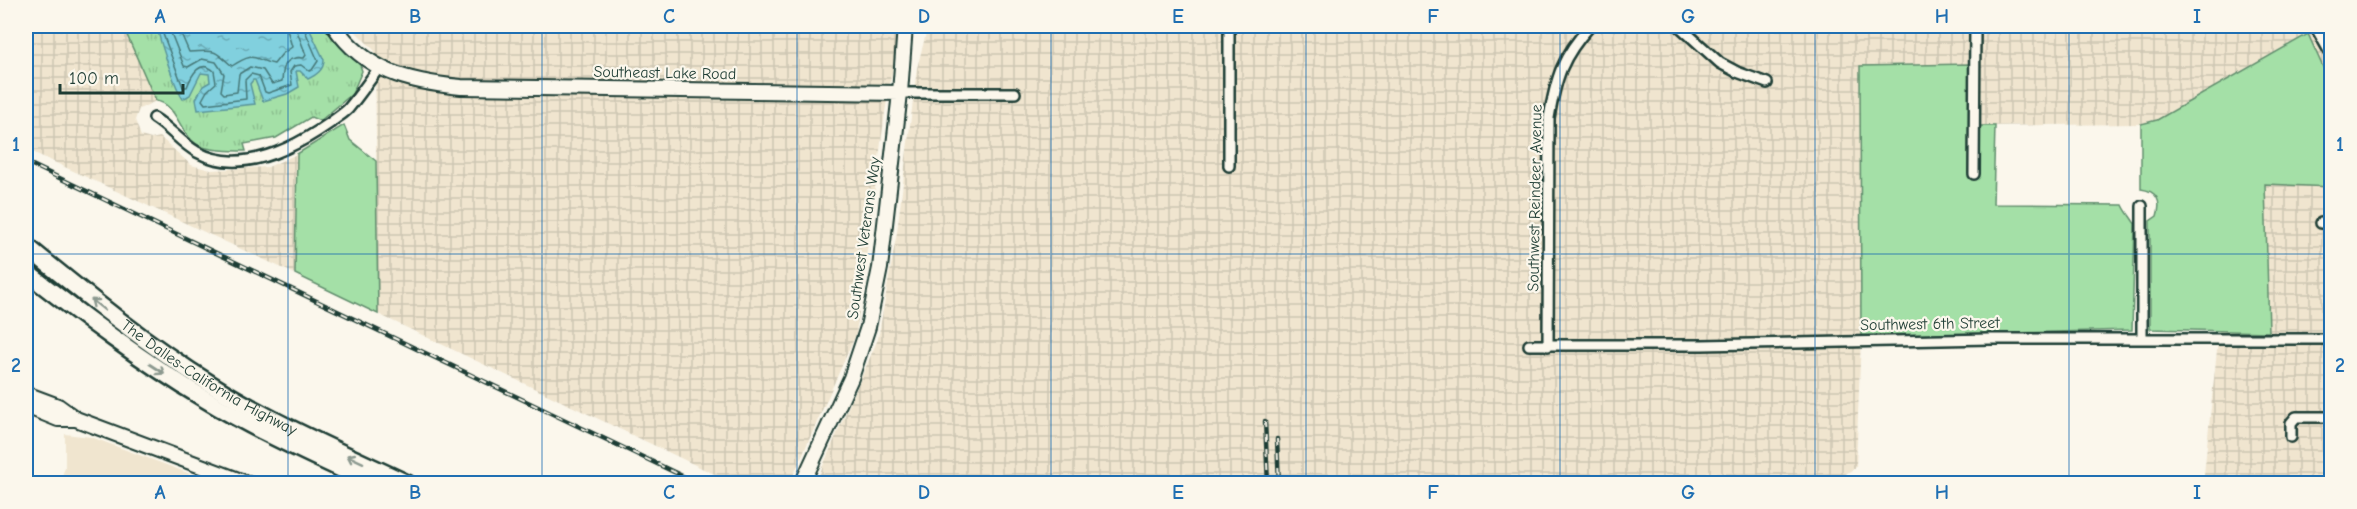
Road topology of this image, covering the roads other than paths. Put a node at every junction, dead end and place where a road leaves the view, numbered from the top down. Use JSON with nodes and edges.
{"nodes":[{"id":1,"x":334,"y":26,"type":"edge"},
{"id":2,"x":905,"y":26,"type":"edge"},
{"id":3,"x":1229,"y":26,"type":"edge"},
{"id":4,"x":1590,"y":26,"type":"edge"},
{"id":5,"x":1679,"y":26,"type":"edge"},
{"id":6,"x":1975,"y":26,"type":"edge"},
{"id":7,"x":2315,"y":26,"type":"edge"},
{"id":8,"x":2331,"y":56,"type":"edge"},
{"id":9,"x":379,"y":68,"type":"junction"},
{"id":10,"x":1767,"y":82,"type":"dead end"},
{"id":11,"x":900,"y":93,"type":"junction"},
{"id":12,"x":1015,"y":93,"type":"dead end"},
{"id":13,"x":154,"y":118,"type":"dead end"},
{"id":14,"x":1229,"y":166,"type":"dead end"},
{"id":15,"x":1974,"y":174,"type":"dead end"},
{"id":16,"x":2142,"y":206,"type":"dead end"},
{"id":17,"x":26,"y":246,"type":"edge"},
{"id":18,"x":26,"y":272,"type":"edge"},
{"id":19,"x":2142,"y":338,"type":"junction"},
{"id":20,"x":2331,"y":339,"type":"edge"},
{"id":21,"x":1529,"y":345,"type":"dead end"},
{"id":22,"x":1548,"y":345,"type":"junction"},
{"id":23,"x":26,"y":394,"type":"edge"},
{"id":24,"x":26,"y":406,"type":"edge"},
{"id":25,"x":2331,"y":417,"type":"edge"},
{"id":26,"x":76,"y":419,"type":"junction"},
{"id":27,"x":2291,"y":437,"type":"dead end"},
{"id":28,"x":249,"y":483,"type":"edge"},
{"id":29,"x":373,"y":483,"type":"edge"},
{"id":30,"x":408,"y":483,"type":"edge"},
{"id":31,"x":802,"y":483,"type":"edge"}],
"edges":[{"from":1,"to":9,"type":"main road","name":"Southeast Lake Road"},
{"from":2,"to":11,"type":"main road","name":"Southwest Veterans Way"},
{"from":3,"to":14,"type":"street"},
{"from":4,"to":22,"type":"street","name":"Southwest Reindeer Avenue"},
{"from":5,"to":10,"type":"street"},
{"from":6,"to":15,"type":"street"},
{"from":7,"to":8,"type":"street"},
{"from":9,"to":11,"type":"main road","name":"Southeast Lake Road"},
{"from":9,"to":13,"type":"street"},
{"from":11,"to":12,"type":"street","name":"Southeast Lake Road"},
{"from":11,"to":31,"type":"main road","name":"Southwest Veterans Way"},
{"from":16,"to":19,"type":"street"},
{"from":30,"to":17,"type":"highway","name":"The Dalles-California Highway","one_way":true},
{"from":18,"to":29,"type":"highway","name":"The Dalles-California Highway","one_way":true},
{"from":19,"to":20,"type":"street","name":"Southwest 6th Street"},
{"from":19,"to":22,"type":"street","name":"Southwest 6th Street"},
{"from":21,"to":22,"type":"street","name":"Southwest 6th Street"},
{"from":23,"to":26,"type":"main road"},
{"from":24,"to":26,"type":"main road"},
{"from":25,"to":27,"type":"street"},
{"from":26,"to":28,"type":"main road"}]}
